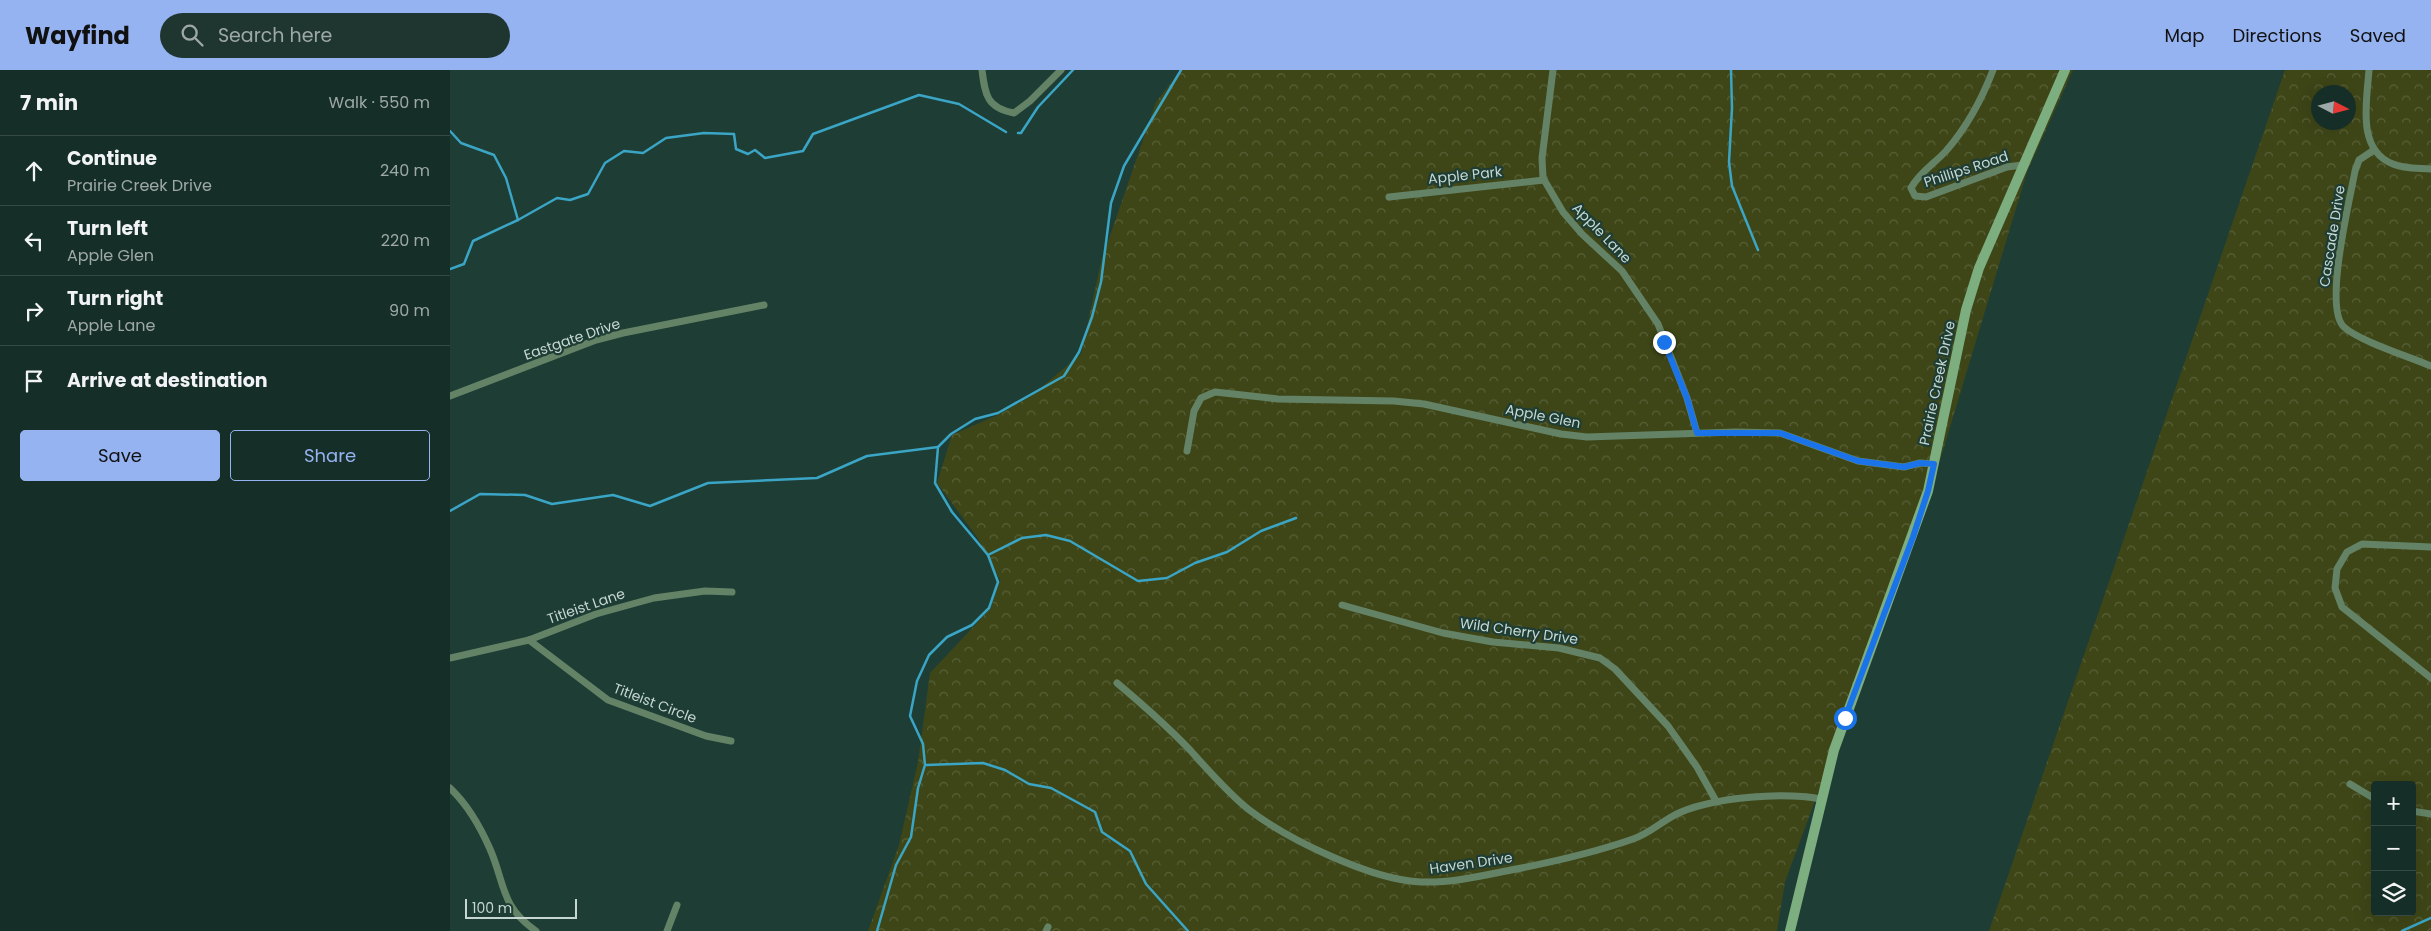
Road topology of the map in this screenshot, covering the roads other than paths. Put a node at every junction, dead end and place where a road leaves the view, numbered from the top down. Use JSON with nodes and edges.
{"nodes":[{"id":1,"x":982,"y":70,"type":"edge"},
{"id":2,"x":1061,"y":70,"type":"edge"},
{"id":3,"x":1553,"y":70,"type":"edge"},
{"id":4,"x":1993,"y":70,"type":"edge"},
{"id":5,"x":2065,"y":70,"type":"edge"},
{"id":6,"x":2369,"y":70,"type":"edge"},
{"id":7,"x":2374,"y":150,"type":"junction"},
{"id":8,"x":2022,"y":165,"type":"junction"},
{"id":9,"x":2431,"y":169,"type":"edge"},
{"id":10,"x":1544,"y":180,"type":"junction"},
{"id":11,"x":1388,"y":197,"type":"dead end"},
{"id":12,"x":764,"y":305,"type":"dead end"},
{"id":13,"x":2431,"y":366,"type":"edge"},
{"id":14,"x":450,"y":396,"type":"edge"},
{"id":15,"x":1697,"y":433,"type":"junction"},
{"id":16,"x":1186,"y":451,"type":"dead end"},
{"id":17,"x":1934,"y":464,"type":"junction"},
{"id":18,"x":2431,"y":547,"type":"edge"},
{"id":19,"x":732,"y":592,"type":"dead end"},
{"id":20,"x":1342,"y":605,"type":"dead end"},
{"id":21,"x":529,"y":640,"type":"junction"},
{"id":22,"x":450,"y":658,"type":"edge"},
{"id":23,"x":2431,"y":678,"type":"edge"},
{"id":24,"x":1118,"y":683,"type":"dead end"},
{"id":25,"x":731,"y":741,"type":"dead end"},
{"id":26,"x":2350,"y":784,"type":"dead end"},
{"id":27,"x":450,"y":788,"type":"edge"},
{"id":28,"x":2371,"y":797,"type":"edge"},
{"id":29,"x":1821,"y":799,"type":"junction"},
{"id":30,"x":1716,"y":801,"type":"junction"},
{"id":31,"x":2416,"y":812,"type":"edge"},
{"id":32,"x":2431,"y":814,"type":"edge"},
{"id":33,"x":677,"y":905,"type":"dead end"},
{"id":34,"x":536,"y":931,"type":"edge"},
{"id":35,"x":667,"y":931,"type":"edge"},
{"id":36,"x":1790,"y":931,"type":"edge"}],
"edges":[{"from":1,"to":2,"type":"street"},
{"from":3,"to":10,"type":"street","name":"Apple Lane"},
{"from":4,"to":8,"type":"street","name":"Phillips Road"},
{"from":5,"to":8,"type":"main road","name":"Prairie Creek Drive"},
{"from":6,"to":7,"type":"street"},
{"from":7,"to":9,"type":"street"},
{"from":7,"to":13,"type":"street","name":"Cascade Drive"},
{"from":8,"to":17,"type":"main road","name":"Prairie Creek Drive"},
{"from":10,"to":11,"type":"street","name":"Apple Park"},
{"from":10,"to":15,"type":"street","name":"Apple Lane"},
{"from":12,"to":14,"type":"street","name":"Eastgate Drive"},
{"from":15,"to":16,"type":"street","name":"Apple Glen"},
{"from":15,"to":17,"type":"street","name":"Apple Glen"},
{"from":17,"to":29,"type":"main road","name":"Prairie Creek Drive"},
{"from":18,"to":23,"type":"street"},
{"from":19,"to":21,"type":"street","name":"Titleist Lane"},
{"from":20,"to":30,"type":"street","name":"Wild Cherry Drive"},
{"from":21,"to":22,"type":"street","name":"Titleist Lane"},
{"from":21,"to":25,"type":"street","name":"Titleist Circle"},
{"from":24,"to":30,"type":"street","name":"Haven Drive"},
{"from":26,"to":28,"type":"street"},
{"from":27,"to":34,"type":"street"},
{"from":29,"to":30,"type":"street","name":"Haven Drive"},
{"from":29,"to":36,"type":"main road","name":"Prairie Creek Drive"},
{"from":31,"to":32,"type":"street"},
{"from":33,"to":35,"type":"street"}]}
